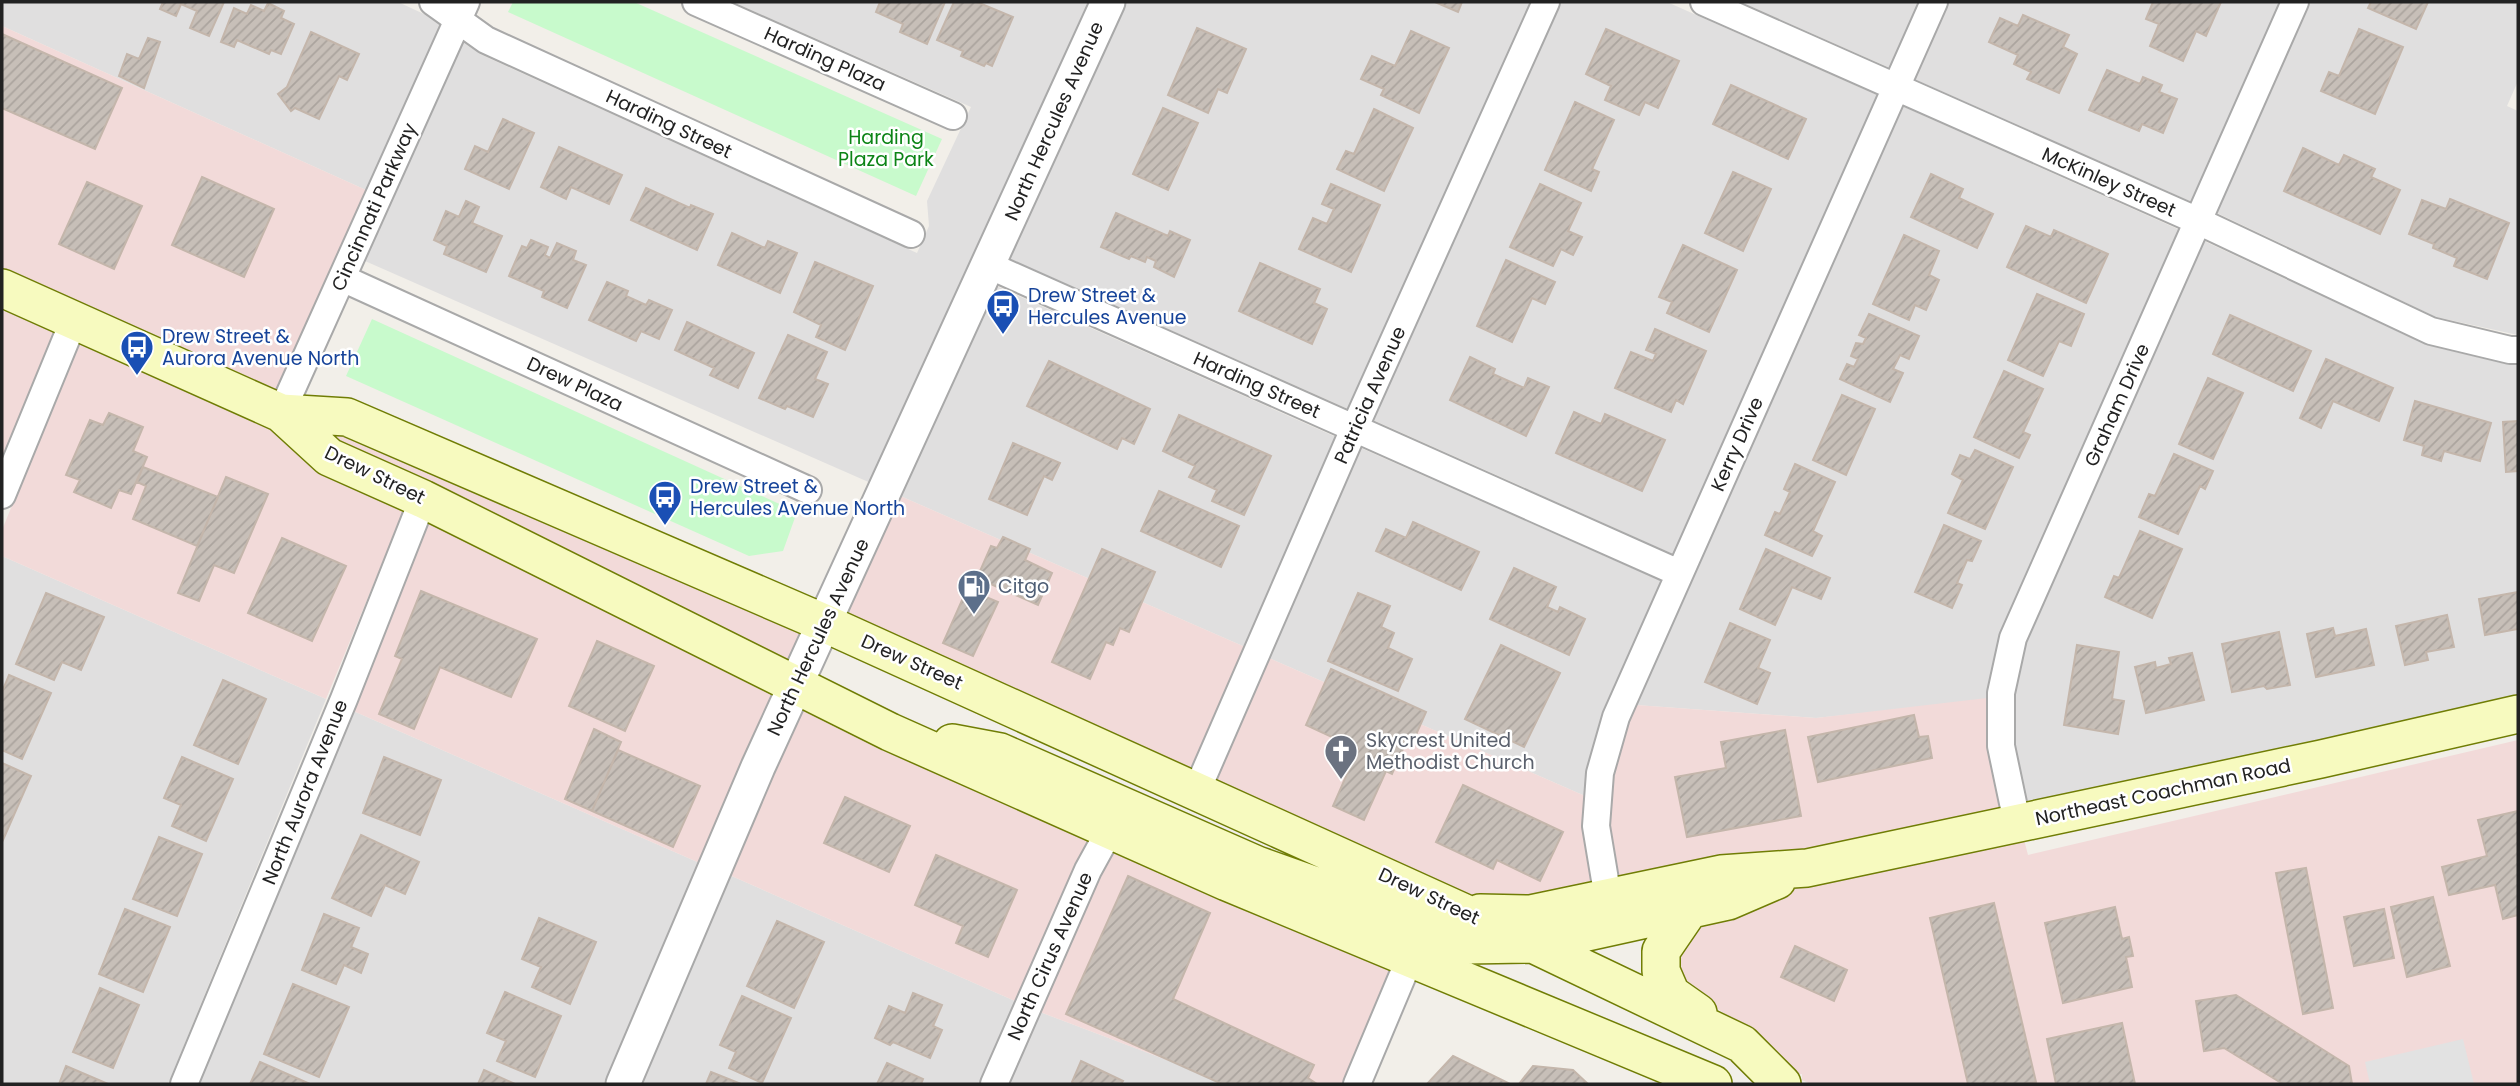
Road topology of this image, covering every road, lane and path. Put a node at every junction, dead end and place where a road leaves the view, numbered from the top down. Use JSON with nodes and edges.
{"nodes":[{"id":1,"x":433,"y":2,"type":"edge"},
{"id":2,"x":696,"y":2,"type":"edge"},
{"id":3,"x":1108,"y":2,"type":"edge"},
{"id":4,"x":1546,"y":2,"type":"edge"},
{"id":5,"x":1704,"y":2,"type":"edge"},
{"id":6,"x":1934,"y":2,"type":"edge"},
{"id":7,"x":2295,"y":2,"type":"edge"},
{"id":8,"x":462,"y":11,"type":"edge"},
{"id":9,"x":1896,"y":87,"type":"junction"},
{"id":10,"x":953,"y":116,"type":"dead end"},
{"id":11,"x":2198,"y":221,"type":"junction"},
{"id":12,"x":911,"y":234,"type":"dead end"},
{"id":13,"x":988,"y":265,"type":"junction"},
{"id":14,"x":342,"y":278,"type":"junction"},
{"id":15,"x":2,"y":288,"type":"edge"},
{"id":16,"x":74,"y":320,"type":"junction"},
{"id":17,"x":2518,"y":350,"type":"edge"},
{"id":18,"x":281,"y":413,"type":"junction"},
{"id":19,"x":1354,"y":429,"type":"junction"},
{"id":20,"x":808,"y":490,"type":"dead end"},
{"id":21,"x":2,"y":495,"type":"edge"},
{"id":22,"x":423,"y":499,"type":"junction"},
{"id":23,"x":1679,"y":573,"type":"junction"},
{"id":24,"x":824,"y":622,"type":"junction"},
{"id":25,"x":795,"y":685,"type":"junction"},
{"id":26,"x":2518,"y":715,"type":"edge"},
{"id":27,"x":1197,"y":790,"type":"junction"},
{"id":28,"x":1122,"y":821,"type":"junction"},
{"id":29,"x":2017,"y":822,"type":"junction"},
{"id":30,"x":1337,"y":855,"type":"junction"},
{"id":31,"x":1807,"y":868,"type":"junction"},
{"id":32,"x":1608,"y":898,"type":"junction"},
{"id":33,"x":1689,"y":910,"type":"junction"},
{"id":34,"x":1465,"y":913,"type":"junction"},
{"id":35,"x":1533,"y":944,"type":"junction"},
{"id":36,"x":1410,"y":958,"type":"junction"},
{"id":37,"x":1742,"y":1044,"type":"junction"},
{"id":38,"x":184,"y":1084,"type":"edge"},
{"id":39,"x":623,"y":1084,"type":"edge"},
{"id":40,"x":994,"y":1084,"type":"edge"},
{"id":41,"x":1357,"y":1084,"type":"edge"},
{"id":42,"x":1713,"y":1084,"type":"edge"},
{"id":43,"x":1782,"y":1084,"type":"edge"}],
"edges":[{"from":1,"to":8,"type":"street","name":"Harding Street"},
{"from":2,"to":10,"type":"street","name":"Harding Plaza"},
{"from":3,"to":13,"type":"street","name":"North Hercules Avenue"},
{"from":4,"to":19,"type":"street","name":"Patricia Avenue"},
{"from":5,"to":9,"type":"street","name":"McKinley Street"},
{"from":6,"to":9,"type":"street","name":"Kerry Drive"},
{"from":7,"to":11,"type":"street","name":"Graham Drive"},
{"from":8,"to":12,"type":"street","name":"Harding Street"},
{"from":8,"to":14,"type":"street","name":"Cincinnati Parkway"},
{"from":9,"to":11,"type":"street","name":"McKinley Street"},
{"from":9,"to":23,"type":"street","name":"Kerry Drive"},
{"from":11,"to":17,"type":"street","name":"McKinley Street"},
{"from":11,"to":29,"type":"street","name":"Graham Drive"},
{"from":13,"to":19,"type":"street","name":"Harding Street"},
{"from":13,"to":24,"type":"street","name":"North Hercules Avenue"},
{"from":14,"to":18,"type":"street","name":"Cincinnati Parkway"},
{"from":14,"to":20,"type":"street","name":"Drew Plaza"},
{"from":15,"to":16,"type":"main road","name":"Drew Street"},
{"from":16,"to":18,"type":"main road","name":"Drew Street"},
{"from":16,"to":21,"type":"street"},
{"from":18,"to":22,"type":"main road","name":"Drew Street"},
{"from":18,"to":24,"type":"main road","name":"Drew Street"},
{"from":19,"to":23,"type":"street","name":"Harding Street"},
{"from":19,"to":27,"type":"street","name":"Patricia Avenue"},
{"from":22,"to":25,"type":"main road","name":"Drew Street"},
{"from":22,"to":38,"type":"street","name":"North Aurora Avenue"},
{"from":23,"to":32,"type":"street","name":"Kerry Drive"},
{"from":24,"to":25,"type":"street","name":"North Hercules Avenue"},
{"from":24,"to":27,"type":"main road","name":"Drew Street"},
{"from":25,"to":28,"type":"main road","name":"Drew Street"},
{"from":25,"to":39,"type":"street","name":"North Hercules Avenue"},
{"from":26,"to":29,"type":"main road","name":"Northeast Coachman Road"},
{"from":27,"to":30,"type":"main road","name":"Drew Street"},
{"from":28,"to":30,"type":"main road"},
{"from":28,"to":35,"type":"main road","name":"Drew Street"},
{"from":28,"to":36,"type":"main road","name":"Drew Street"},
{"from":28,"to":40,"type":"street","name":"North Cirus Avenue"},
{"from":29,"to":31,"type":"main road","name":"Northeast Coachman Road"},
{"from":30,"to":34,"type":"main road","name":"Drew Street"},
{"from":31,"to":32,"type":"main road","name":"Northeast Coachman Road"},
{"from":31,"to":33,"type":"main road","name":"Northeast Coachman Road"},
{"from":32,"to":34,"type":"main road","name":"Northeast Coachman Road"},
{"from":33,"to":35,"type":"main road","name":"Northeast Coachman Road"},
{"from":33,"to":37,"type":"main road"},
{"from":34,"to":35,"type":"main road","name":"Drew Street"},
{"from":35,"to":37,"type":"main road","name":"Drew Street"},
{"from":36,"to":41,"type":"street"},
{"from":36,"to":42,"type":"main road","name":"Drew Street"},
{"from":37,"to":43,"type":"main road","name":"Drew Street"}]}
